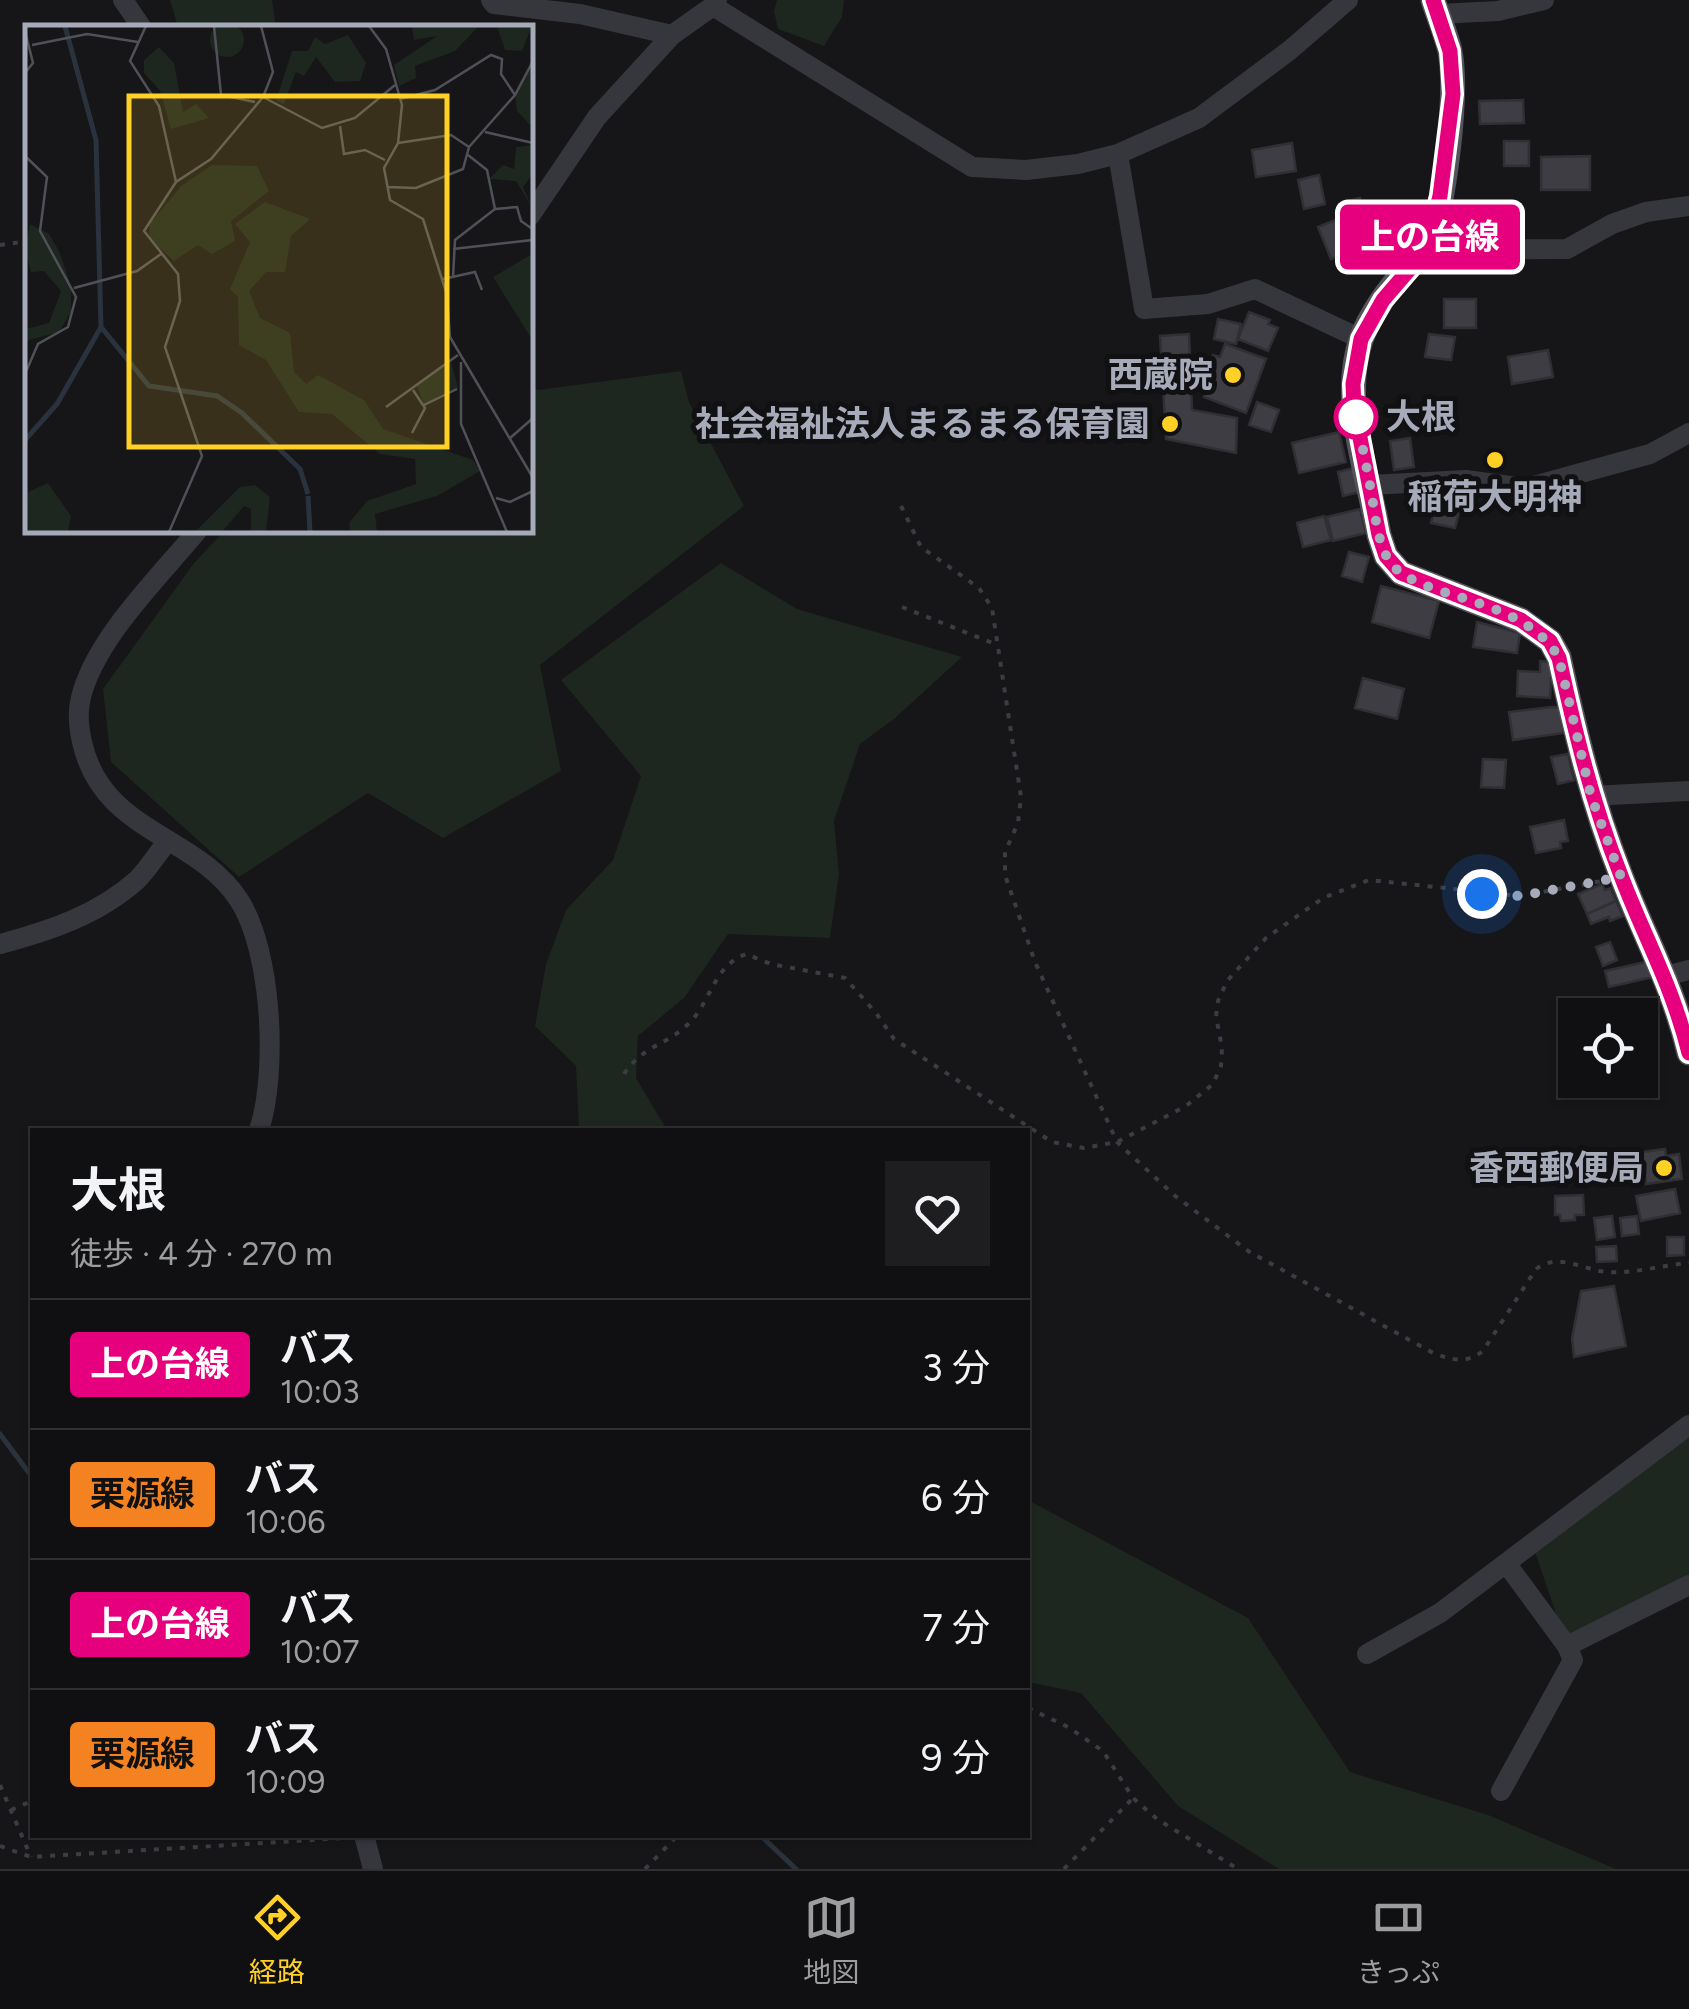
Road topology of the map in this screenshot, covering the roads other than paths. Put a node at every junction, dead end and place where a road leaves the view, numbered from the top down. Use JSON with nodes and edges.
{"nodes":[{"id":1,"x":124,"y":0,"type":"edge"},
{"id":2,"x":491,"y":0,"type":"edge"},
{"id":3,"x":1348,"y":0,"type":"edge"},
{"id":4,"x":1544,"y":0,"type":"edge"},
{"id":5,"x":715,"y":3,"type":"edge"},
{"id":6,"x":1435,"y":7,"type":"edge"},
{"id":7,"x":140,"y":25,"type":"edge"},
{"id":8,"x":672,"y":35,"type":"junction"},
{"id":9,"x":1118,"y":154,"type":"junction"},
{"id":10,"x":1689,"y":206,"type":"edge"},
{"id":11,"x":532,"y":213,"type":"edge"},
{"id":12,"x":1426,"y":250,"type":"junction"},
{"id":13,"x":1361,"y":339,"type":"junction"},
{"id":14,"x":1689,"y":433,"type":"edge"},
{"id":15,"x":1370,"y":485,"type":"junction"},
{"id":16,"x":196,"y":532,"type":"edge"},
{"id":17,"x":1689,"y":792,"type":"edge"},
{"id":18,"x":1591,"y":796,"type":"junction"},
{"id":19,"x":167,"y":842,"type":"junction"},
{"id":20,"x":0,"y":944,"type":"edge"},
{"id":21,"x":1678,"y":973,"type":"edge"},
{"id":22,"x":1689,"y":1053,"type":"edge"},
{"id":23,"x":259,"y":1128,"type":"edge"},
{"id":24,"x":1689,"y":1425,"type":"edge"},
{"id":25,"x":1506,"y":1563,"type":"junction"},
{"id":26,"x":1689,"y":1585,"type":"edge"},
{"id":27,"x":1567,"y":1646,"type":"junction"},
{"id":28,"x":1367,"y":1654,"type":"dead end"},
{"id":29,"x":1501,"y":1791,"type":"dead end"},
{"id":30,"x":365,"y":1838,"type":"edge"},
{"id":31,"x":373,"y":1869,"type":"edge"}],
"edges":[{"from":1,"to":7,"type":"street"},
{"from":2,"to":8,"type":"street"},
{"from":3,"to":9,"type":"street"},
{"from":4,"to":6,"type":"street"},
{"from":5,"to":8,"type":"street"},
{"from":5,"to":9,"type":"street"},
{"from":6,"to":12,"type":"main road"},
{"from":8,"to":11,"type":"street"},
{"from":9,"to":13,"type":"street"},
{"from":10,"to":12,"type":"street"},
{"from":12,"to":13,"type":"main road"},
{"from":13,"to":15,"type":"main road"},
{"from":14,"to":15,"type":"street"},
{"from":15,"to":18,"type":"main road"},
{"from":16,"to":19,"type":"street"},
{"from":17,"to":18,"type":"street"},
{"from":18,"to":21,"type":"main road"},
{"from":19,"to":20,"type":"street"},
{"from":19,"to":23,"type":"street"},
{"from":21,"to":22,"type":"main road"},
{"from":24,"to":25,"type":"street"},
{"from":25,"to":27,"type":"street"},
{"from":25,"to":28,"type":"street"},
{"from":26,"to":27,"type":"street"},
{"from":27,"to":29,"type":"street"},
{"from":30,"to":31,"type":"street"}]}
